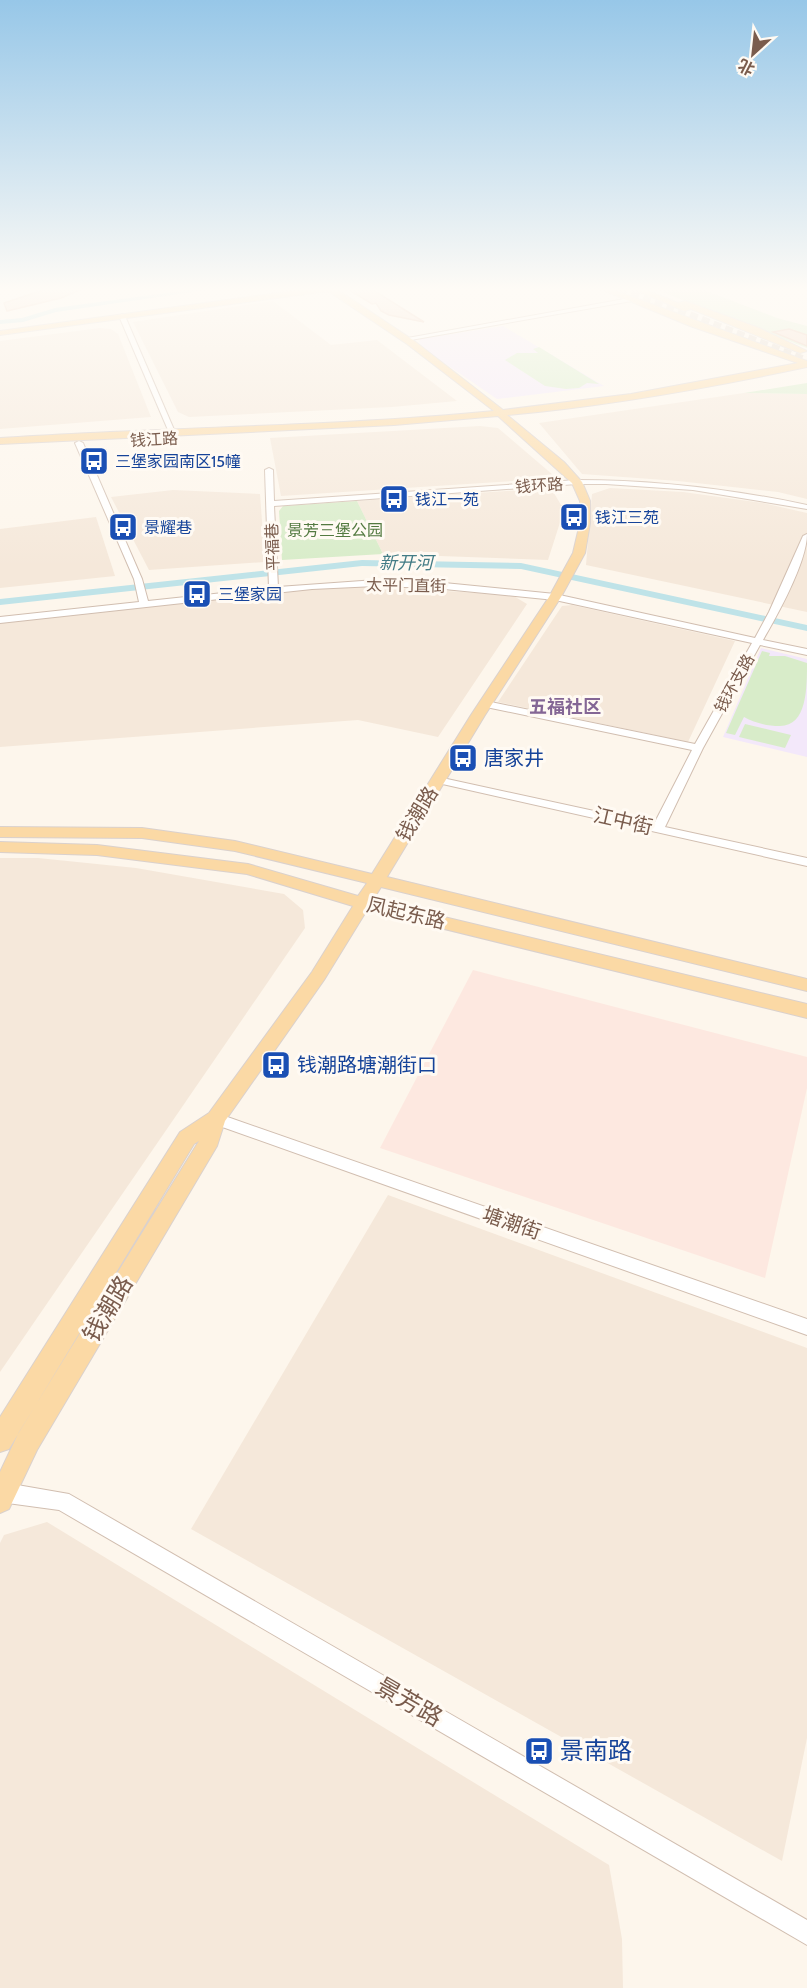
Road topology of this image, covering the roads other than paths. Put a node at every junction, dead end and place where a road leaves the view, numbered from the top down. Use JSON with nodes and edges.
{"nodes":[{"id":1,"x":150,"y":381,"type":"edge"},
{"id":2,"x":458,"y":381,"type":"edge"},
{"id":3,"x":725,"y":381,"type":"edge"},
{"id":4,"x":762,"y":381,"type":"edge"},
{"id":5,"x":480,"y":408,"type":"dead end"},
{"id":6,"x":489,"y":414,"type":"junction"},
{"id":7,"x":504,"y":417,"type":"junction"},
{"id":8,"x":172,"y":430,"type":"junction"},
{"id":9,"x":0,"y":441,"type":"edge"},
{"id":10,"x":79,"y":443,"type":"junction"},
{"id":11,"x":0,"y":448,"type":"edge"},
{"id":12,"x":269,"y":470,"type":"dead end"},
{"id":13,"x":577,"y":482,"type":"junction"},
{"id":14,"x":270,"y":504,"type":"junction"},
{"id":15,"x":807,"y":507,"type":"edge"},
{"id":16,"x":807,"y":536,"type":"edge"},
{"id":17,"x":274,"y":590,"type":"junction"},
{"id":18,"x":555,"y":597,"type":"junction"},
{"id":19,"x":143,"y":599,"type":"junction"},
{"id":20,"x":0,"y":620,"type":"edge"},
{"id":21,"x":758,"y":640,"type":"junction"},
{"id":22,"x":807,"y":652,"type":"edge"},
{"id":23,"x":486,"y":704,"type":"junction"},
{"id":24,"x":698,"y":748,"type":"junction"},
{"id":25,"x":438,"y":780,"type":"junction"},
{"id":26,"x":658,"y":829,"type":"junction"},
{"id":27,"x":0,"y":832,"type":"edge"},
{"id":28,"x":0,"y":847,"type":"edge"},
{"id":29,"x":807,"y":862,"type":"edge"},
{"id":30,"x":377,"y":881,"type":"junction"},
{"id":31,"x":362,"y":903,"type":"junction"},
{"id":32,"x":807,"y":985,"type":"edge"},
{"id":33,"x":807,"y":1011,"type":"edge"},
{"id":34,"x":216,"y":1119,"type":"junction"},
{"id":35,"x":807,"y":1327,"type":"edge"},
{"id":36,"x":0,"y":1440,"type":"edge"},
{"id":37,"x":1,"y":1495,"type":"edge"},
{"id":38,"x":807,"y":1933,"type":"edge"}],
"edges":[{"from":1,"to":8,"type":"street"},
{"from":2,"to":7,"type":"main road","name":"钱潮路"},
{"from":3,"to":7,"type":"main road","name":"钱江路"},
{"from":4,"to":7,"type":"main road","name":"钱江路"},
{"from":5,"to":6,"type":"main road","name":"钱潮路"},
{"from":6,"to":7,"type":"main road","name":"钱潮路"},
{"from":6,"to":8,"type":"main road","name":"钱江路"},
{"from":7,"to":10,"type":"main road","name":"钱江路"},
{"from":7,"to":13,"type":"main road","name":"钱潮路"},
{"from":8,"to":9,"type":"main road","name":"钱江路"},
{"from":10,"to":11,"type":"main road","name":"钱江路"},
{"from":10,"to":19,"type":"street"},
{"from":12,"to":14,"type":"street","name":"平福巷"},
{"from":13,"to":14,"type":"street","name":"钱环路"},
{"from":13,"to":15,"type":"street","name":"钱环路"},
{"from":13,"to":18,"type":"main road","name":"钱潮路"},
{"from":14,"to":17,"type":"street","name":"平福巷"},
{"from":16,"to":21,"type":"street","name":"钱环支路"},
{"from":17,"to":18,"type":"street","name":"太平门直街"},
{"from":17,"to":19,"type":"street","name":"太平门直街"},
{"from":18,"to":21,"type":"street","name":"太平门直街"},
{"from":18,"to":23,"type":"main road","name":"钱潮路"},
{"from":19,"to":20,"type":"street","name":"太平门直街"},
{"from":21,"to":22,"type":"street","name":"太平门直街"},
{"from":21,"to":24,"type":"street","name":"钱环支路"},
{"from":23,"to":24,"type":"street"},
{"from":23,"to":25,"type":"main road","name":"钱潮路"},
{"from":24,"to":26,"type":"street","name":"钱环支路"},
{"from":25,"to":26,"type":"street","name":"江中街"},
{"from":25,"to":30,"type":"main road","name":"钱潮路"},
{"from":26,"to":29,"type":"street","name":"江中街"},
{"from":27,"to":30,"type":"main road","name":"凤起东路"},
{"from":28,"to":31,"type":"main road","name":"凤起东路"},
{"from":30,"to":31,"type":"main road","name":"钱潮路"},
{"from":30,"to":32,"type":"main road","name":"凤起东路"},
{"from":31,"to":33,"type":"main road","name":"凤起东路"},
{"from":31,"to":34,"type":"main road","name":"钱潮路"},
{"from":34,"to":35,"type":"street","name":"塘潮街"},
{"from":34,"to":36,"type":"main road","name":"钱潮路"},
{"from":34,"to":37,"type":"main road","name":"钱潮路"},
{"from":37,"to":38,"type":"street","name":"景芳路"}]}
